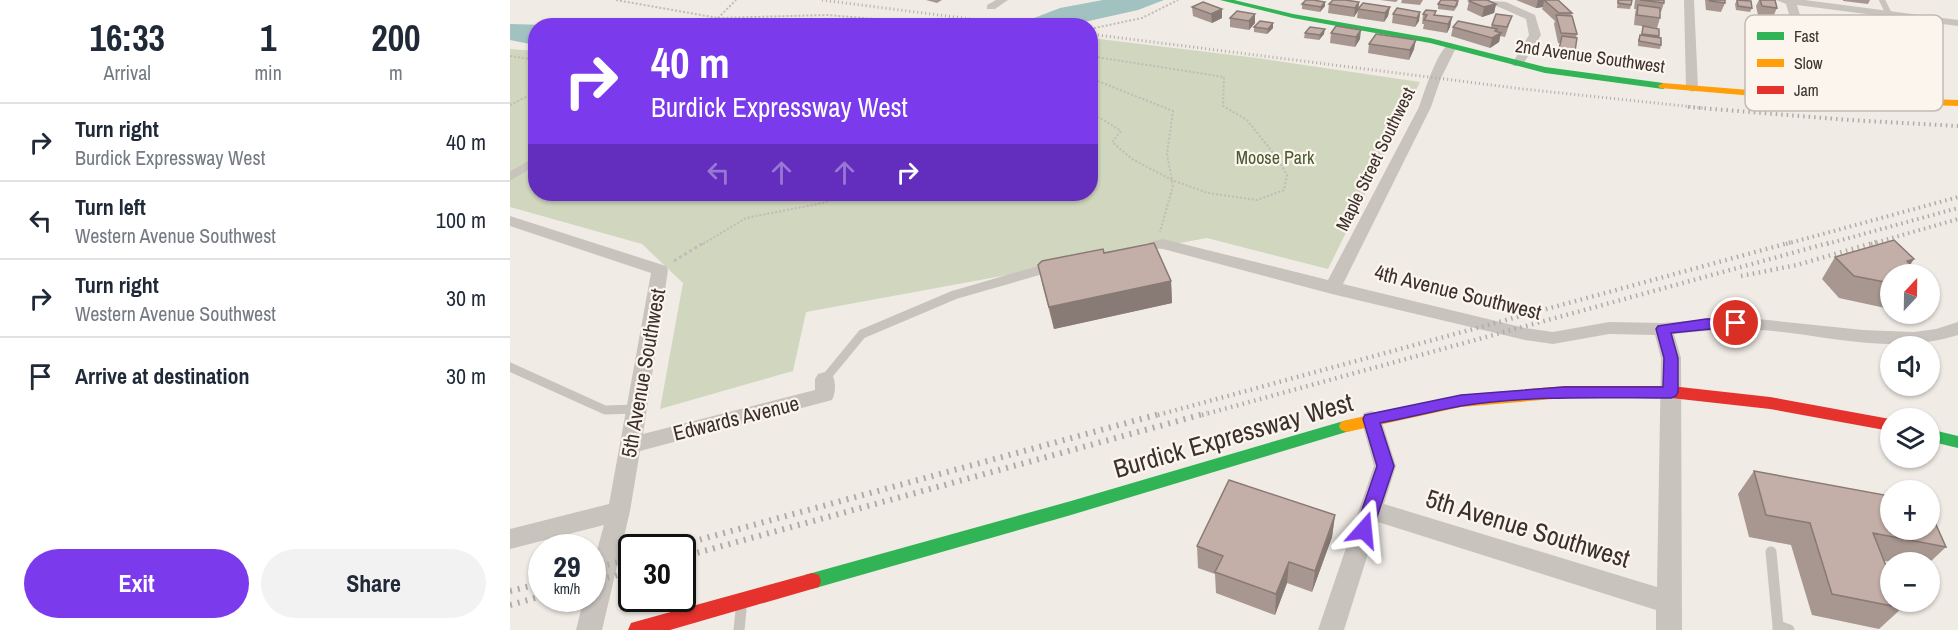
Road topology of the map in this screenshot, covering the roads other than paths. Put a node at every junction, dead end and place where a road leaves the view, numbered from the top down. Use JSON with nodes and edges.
{"nodes":[{"id":1,"x":1003,"y":0,"type":"edge"},
{"id":2,"x":1224,"y":0,"type":"edge"},
{"id":3,"x":1481,"y":0,"type":"edge"},
{"id":4,"x":1689,"y":0,"type":"edge"},
{"id":5,"x":1787,"y":0,"type":"edge"},
{"id":6,"x":1882,"y":0,"type":"edge"},
{"id":7,"x":1252,"y":4,"type":"edge"},
{"id":8,"x":992,"y":7,"type":"road end"},
{"id":9,"x":1889,"y":14,"type":"junction"},
{"id":10,"x":1792,"y":15,"type":"edge"},
{"id":11,"x":1897,"y":15,"type":"edge"},
{"id":12,"x":1943,"y":21,"type":"edge"},
{"id":13,"x":1958,"y":23,"type":"edge"},
{"id":14,"x":1451,"y":46,"type":"junction"},
{"id":15,"x":1518,"y":64,"type":"junction"},
{"id":16,"x":1692,"y":88,"type":"junction"},
{"id":17,"x":1745,"y":92,"type":"edge"},
{"id":18,"x":1943,"y":103,"type":"edge"},
{"id":19,"x":1958,"y":104,"type":"edge"},
{"id":20,"x":528,"y":165,"type":"edge"},
{"id":21,"x":510,"y":176,"type":"edge"},
{"id":22,"x":510,"y":221,"type":"edge"},
{"id":23,"x":1151,"y":247,"type":"edge"},
{"id":24,"x":1058,"y":266,"type":"edge"},
{"id":25,"x":1332,"y":288,"type":"junction"},
{"id":26,"x":1958,"y":328,"type":"edge"},
{"id":27,"x":1663,"y":329,"type":"junction"},
{"id":28,"x":510,"y":367,"type":"edge"},
{"id":29,"x":825,"y":379,"type":"joint"},
{"id":30,"x":1671,"y":392,"type":"junction"},
{"id":31,"x":637,"y":409,"type":"junction"},
{"id":32,"x":1371,"y":419,"type":"junction"},
{"id":33,"x":1880,"y":423,"type":"edge"},
{"id":34,"x":1940,"y":438,"type":"edge"},
{"id":35,"x":1958,"y":442,"type":"edge"},
{"id":36,"x":631,"y":445,"type":"junction"},
{"id":37,"x":1371,"y":510,"type":"junction"},
{"id":38,"x":619,"y":511,"type":"junction"},
{"id":39,"x":510,"y":539,"type":"edge"},
{"id":40,"x":1771,"y":552,"type":"dead end"},
{"id":41,"x":742,"y":599,"type":"junction"},
{"id":42,"x":1669,"y":602,"type":"junction"},
{"id":43,"x":658,"y":627,"type":"edge"},
{"id":44,"x":1782,"y":628,"type":"edge"},
{"id":45,"x":590,"y":630,"type":"edge"},
{"id":46,"x":638,"y":630,"type":"edge"},
{"id":47,"x":739,"y":630,"type":"edge"},
{"id":48,"x":1331,"y":630,"type":"edge"},
{"id":49,"x":1669,"y":630,"type":"edge"}],
"edges":[{"from":1,"to":8,"type":"street"},
{"from":2,"to":7,"type":"street","name":"2nd Avenue Southwest"},
{"from":3,"to":15,"type":"street"},
{"from":4,"to":16,"type":"street"},
{"from":5,"to":9,"type":"street"},
{"from":5,"to":10,"type":"street"},
{"from":6,"to":9,"type":"lane"},
{"from":7,"to":14,"type":"street","name":"2nd Avenue Southwest"},
{"from":9,"to":11,"type":"street"},
{"from":12,"to":13,"type":"street"},
{"from":14,"to":15,"type":"street","name":"2nd Avenue Southwest"},
{"from":14,"to":25,"type":"street","name":"Maple Street Southwest"},
{"from":15,"to":16,"type":"street","name":"2nd Avenue Southwest"},
{"from":16,"to":17,"type":"street","name":"2nd Avenue Southwest"},
{"from":18,"to":19,"type":"street","name":"2nd Avenue Southwest"},
{"from":20,"to":21,"type":"lane"},
{"from":22,"to":31,"type":"street","name":"5th Avenue Southwest"},
{"from":23,"to":25,"type":"street","name":"4th Avenue Southwest"},
{"from":24,"to":29,"type":"lane"},
{"from":25,"to":27,"type":"street","name":"4th Avenue Southwest"},
{"from":26,"to":27,"type":"street","name":"4th Avenue Southwest"},
{"from":27,"to":30,"type":"street"},
{"from":28,"to":31,"type":"lane"},
{"from":29,"to":36,"type":"street","name":"Edwards Avenue"},
{"from":30,"to":32,"type":"street","name":"Burdick Expressway West"},
{"from":30,"to":33,"type":"street","name":"Burdick Expressway West"},
{"from":30,"to":42,"type":"street"},
{"from":31,"to":36,"type":"street","name":"5th Avenue Southwest"},
{"from":32,"to":37,"type":"street"},
{"from":32,"to":41,"type":"street","name":"Burdick Expressway West"},
{"from":34,"to":35,"type":"street"},
{"from":36,"to":38,"type":"street","name":"5th Avenue Southwest"},
{"from":37,"to":42,"type":"street","name":"5th Avenue Southwest"},
{"from":37,"to":48,"type":"street"},
{"from":38,"to":39,"type":"street"},
{"from":38,"to":45,"type":"street","name":"5th Avenue Southwest"},
{"from":40,"to":44,"type":"lane"},
{"from":41,"to":43,"type":"street","name":"Burdick Expressway West"},
{"from":41,"to":47,"type":"lane"},
{"from":42,"to":49,"type":"street"},
{"from":43,"to":46,"type":"street","name":"Burdick Expressway West"}]}
